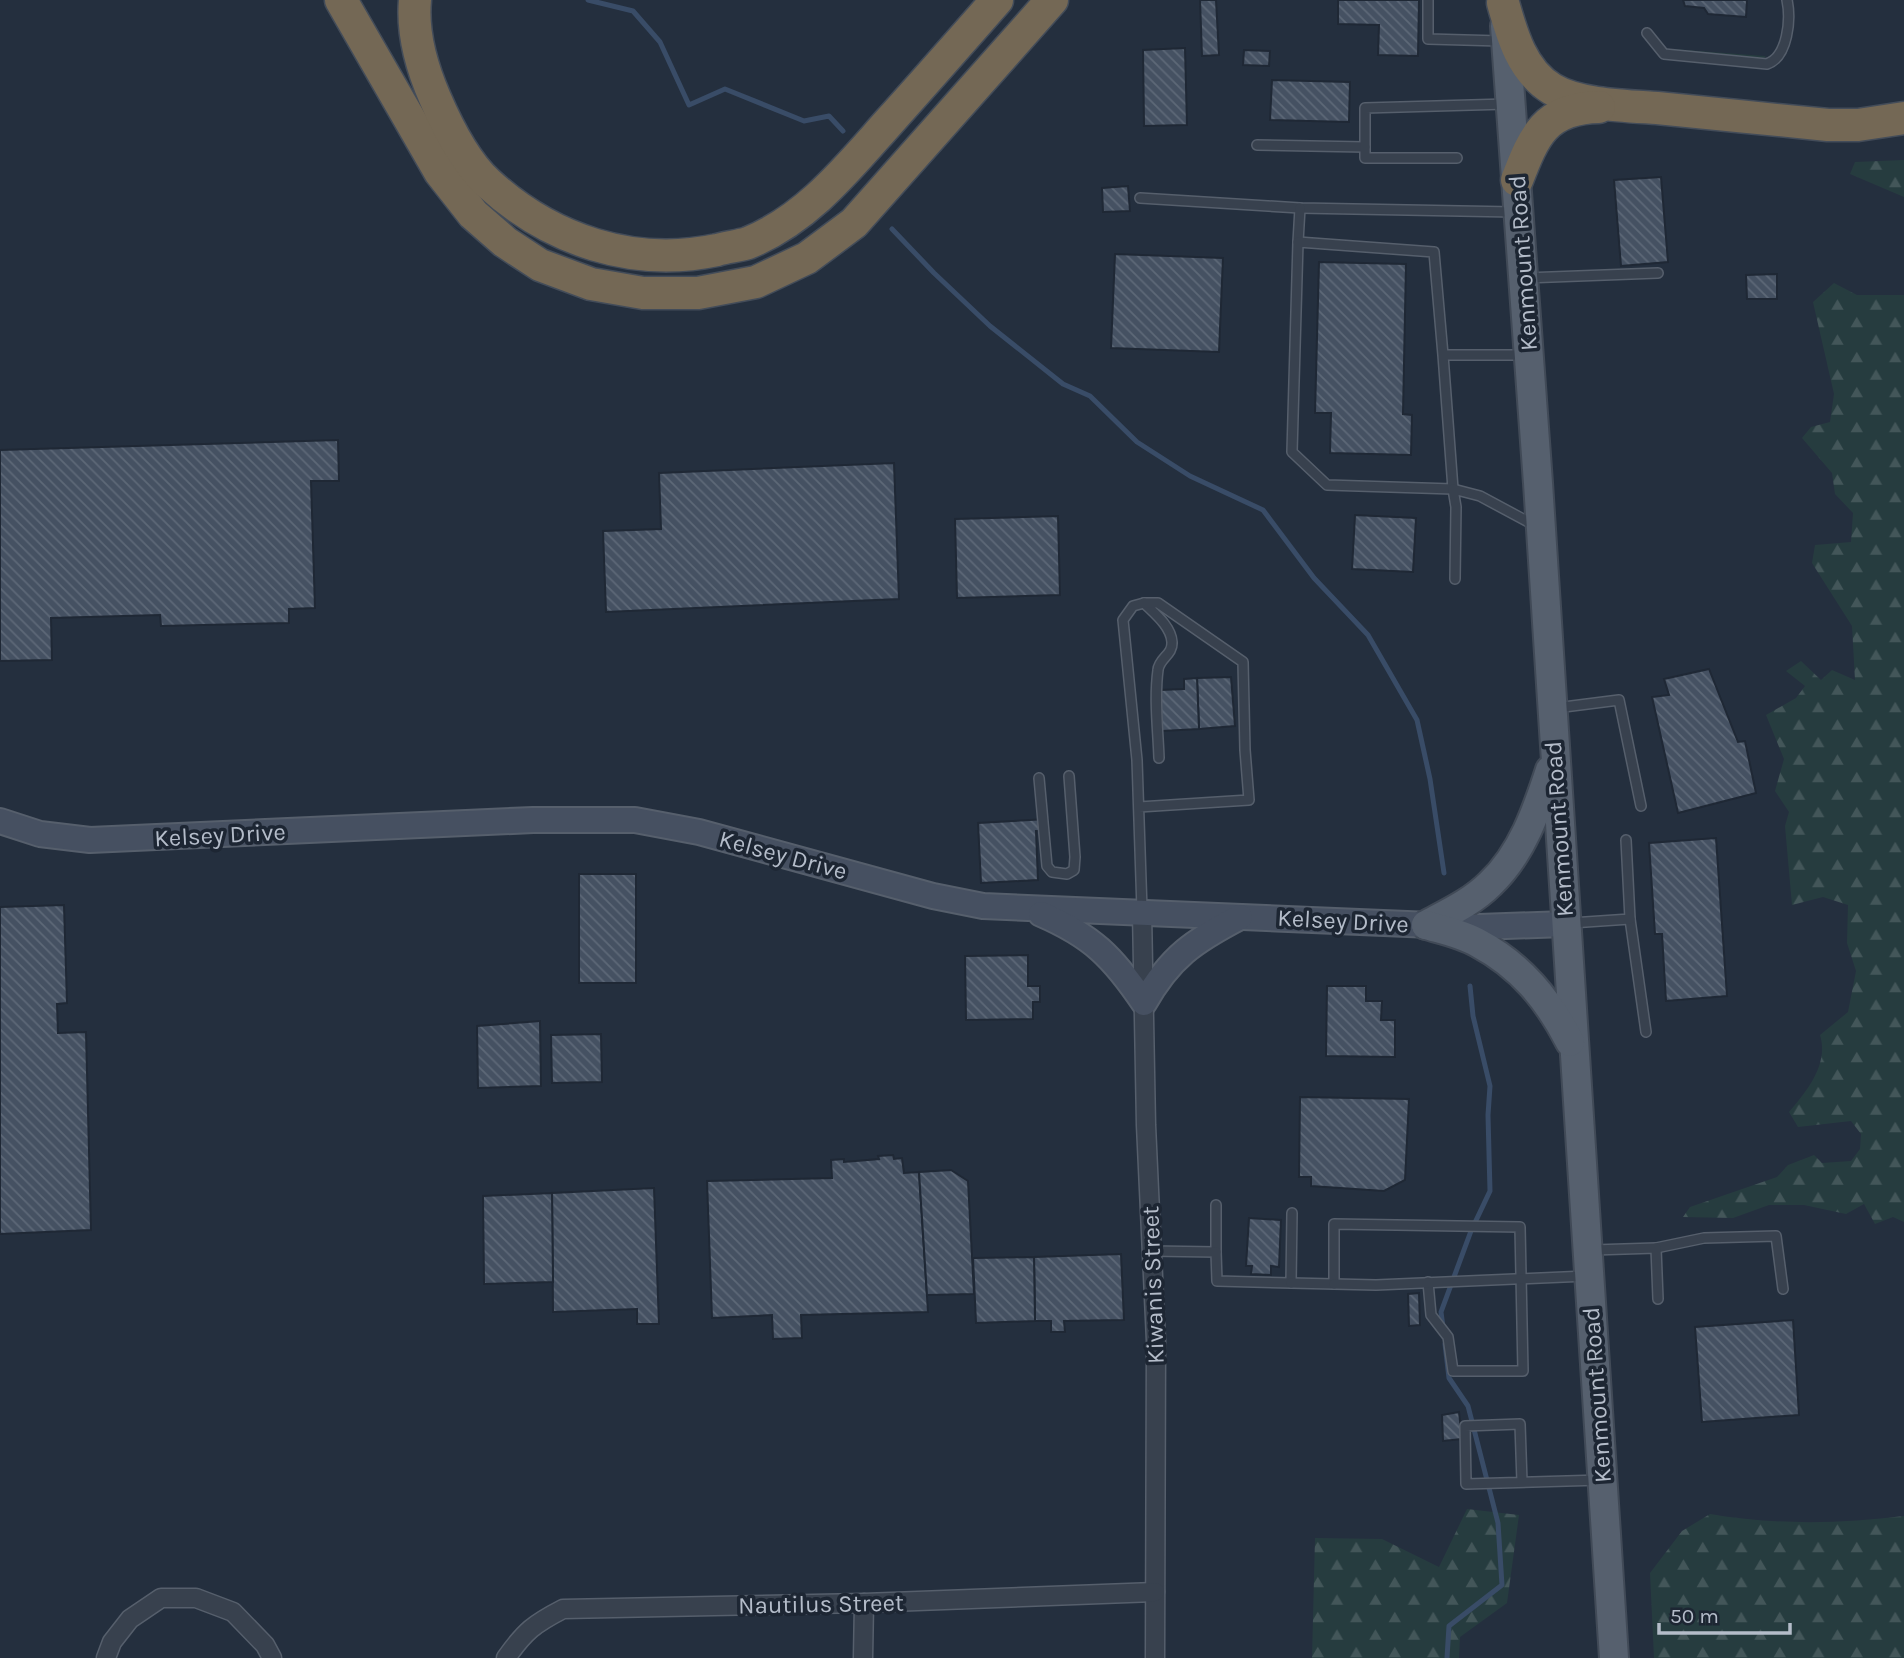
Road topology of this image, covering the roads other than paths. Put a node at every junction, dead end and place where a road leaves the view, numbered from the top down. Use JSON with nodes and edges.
{"nodes":[{"id":1,"x":341,"y":0,"type":"edge"},
{"id":2,"x":415,"y":0,"type":"edge"},
{"id":3,"x":997,"y":0,"type":"edge"},
{"id":4,"x":1052,"y":0,"type":"edge"},
{"id":5,"x":1428,"y":0,"type":"edge"},
{"id":6,"x":1787,"y":0,"type":"edge"},
{"id":7,"x":1503,"y":1,"type":"edge"},
{"id":8,"x":1647,"y":33,"type":"dead end"},
{"id":9,"x":1506,"y":41,"type":"junction"},
{"id":10,"x":1512,"y":104,"type":"junction"},
{"id":11,"x":1633,"y":106,"type":"junction"},
{"id":12,"x":1904,"y":118,"type":"edge"},
{"id":13,"x":1257,"y":145,"type":"dead end"},
{"id":14,"x":1365,"y":147,"type":"junction"},
{"id":15,"x":1457,"y":158,"type":"dead end"},
{"id":16,"x":1517,"y":180,"type":"junction"},
{"id":17,"x":1140,"y":198,"type":"dead end"},
{"id":18,"x":1300,"y":208,"type":"junction"},
{"id":19,"x":1519,"y":212,"type":"junction"},
{"id":20,"x":1298,"y":242,"type":"junction"},
{"id":21,"x":1658,"y":273,"type":"dead end"},
{"id":22,"x":1524,"y":279,"type":"junction"},
{"id":23,"x":1443,"y":355,"type":"junction"},
{"id":24,"x":1529,"y":355,"type":"junction"},
{"id":25,"x":1452,"y":489,"type":"junction"},
{"id":26,"x":1540,"y":528,"type":"junction"},
{"id":27,"x":1454,"y":579,"type":"dead end"},
{"id":28,"x":1144,"y":603,"type":"junction"},
{"id":29,"x":1551,"y":708,"type":"junction"},
{"id":30,"x":1554,"y":757,"type":"junction"},
{"id":31,"x":1159,"y":758,"type":"dead end"},
{"id":32,"x":1069,"y":776,"type":"dead end"},
{"id":33,"x":1039,"y":778,"type":"dead end"},
{"id":34,"x":1641,"y":806,"type":"dead end"},
{"id":35,"x":1139,"y":807,"type":"junction"},
{"id":36,"x":0,"y":821,"type":"edge"},
{"id":37,"x":1626,"y":840,"type":"dead end"},
{"id":38,"x":1030,"y":910,"type":"junction"},
{"id":39,"x":1142,"y":912,"type":"junction"},
{"id":40,"x":1242,"y":916,"type":"junction"},
{"id":41,"x":1630,"y":919,"type":"junction"},
{"id":42,"x":1565,"y":924,"type":"junction"},
{"id":43,"x":1426,"y":925,"type":"junction"},
{"id":44,"x":1144,"y":1003,"type":"junction"},
{"id":45,"x":1646,"y":1032,"type":"dead end"},
{"id":46,"x":1574,"y":1051,"type":"junction"},
{"id":47,"x":1216,"y":1205,"type":"dead end"},
{"id":48,"x":1292,"y":1213,"type":"dead end"},
{"id":49,"x":1656,"y":1248,"type":"junction"},
{"id":50,"x":1152,"y":1251,"type":"junction"},
{"id":51,"x":1216,"y":1252,"type":"junction"},
{"id":52,"x":1588,"y":1263,"type":"junction"},
{"id":53,"x":1522,"y":1278,"type":"junction"},
{"id":54,"x":1428,"y":1282,"type":"junction"},
{"id":55,"x":1291,"y":1283,"type":"junction"},
{"id":56,"x":1334,"y":1284,"type":"junction"},
{"id":57,"x":1783,"y":1289,"type":"dead end"},
{"id":58,"x":1658,"y":1299,"type":"dead end"},
{"id":59,"x":1602,"y":1480,"type":"junction"},
{"id":60,"x":1522,"y":1482,"type":"junction"},
{"id":61,"x":1155,"y":1592,"type":"junction"},
{"id":62,"x":864,"y":1603,"type":"junction"},
{"id":63,"x":106,"y":1658,"type":"edge"},
{"id":64,"x":272,"y":1658,"type":"edge"},
{"id":65,"x":506,"y":1658,"type":"edge"},
{"id":66,"x":863,"y":1658,"type":"edge"},
{"id":67,"x":1155,"y":1658,"type":"edge"},
{"id":68,"x":1614,"y":1658,"type":"edge"}],
"edges":[{"from":1,"to":4,"type":"highway"},
{"from":2,"to":3,"type":"highway"},
{"from":5,"to":9,"type":"lane"},
{"from":6,"to":8,"type":"lane"},
{"from":7,"to":9,"type":"main road","name":"Kenmount Road"},
{"from":7,"to":11,"type":"highway"},
{"from":9,"to":10,"type":"main road","name":"Kenmount Road"},
{"from":10,"to":14,"type":"lane"},
{"from":10,"to":16,"type":"main road","name":"Kenmount Road"},
{"from":11,"to":12,"type":"highway"},
{"from":11,"to":16,"type":"highway"},
{"from":13,"to":14,"type":"lane"},
{"from":14,"to":15,"type":"lane"},
{"from":16,"to":19,"type":"main road","name":"Kenmount Road"},
{"from":17,"to":18,"type":"lane"},
{"from":18,"to":19,"type":"lane"},
{"from":18,"to":20,"type":"lane"},
{"from":19,"to":22,"type":"main road","name":"Kenmount Road"},
{"from":20,"to":23,"type":"lane"},
{"from":20,"to":25,"type":"lane"},
{"from":21,"to":22,"type":"lane"},
{"from":22,"to":24,"type":"main road","name":"Kenmount Road"},
{"from":23,"to":24,"type":"lane"},
{"from":23,"to":25,"type":"lane"},
{"from":24,"to":26,"type":"main road","name":"Kenmount Road"},
{"from":25,"to":26,"type":"lane"},
{"from":25,"to":27,"type":"lane"},
{"from":26,"to":29,"type":"main road","name":"Kenmount Road"},
{"from":28,"to":31,"type":"lane"},
{"from":28,"to":35,"type":"lane"},
{"from":28,"to":35,"type":"lane"},
{"from":29,"to":30,"type":"main road","name":"Kenmount Road"},
{"from":29,"to":34,"type":"lane"},
{"from":30,"to":42,"type":"main road","name":"Kenmount Road"},
{"from":30,"to":43,"type":"main road"},
{"from":32,"to":33,"type":"lane"},
{"from":35,"to":39,"type":"lane"},
{"from":36,"to":38,"type":"main road","name":"Kelsey Drive"},
{"from":37,"to":41,"type":"lane"},
{"from":38,"to":39,"type":"main road","name":"Kelsey Drive"},
{"from":38,"to":44,"type":"main road"},
{"from":39,"to":40,"type":"main road","name":"Kelsey Drive"},
{"from":39,"to":44,"type":"street","name":"Kiwanis Street"},
{"from":40,"to":43,"type":"main road","name":"Kelsey Drive"},
{"from":40,"to":44,"type":"main road"},
{"from":41,"to":42,"type":"lane"},
{"from":41,"to":45,"type":"lane"},
{"from":42,"to":43,"type":"main road","name":"Kelsey Drive"},
{"from":42,"to":46,"type":"main road","name":"Kenmount Road"},
{"from":43,"to":46,"type":"main road"},
{"from":44,"to":50,"type":"street","name":"Kiwanis Street"},
{"from":46,"to":52,"type":"main road","name":"Kenmount Road"},
{"from":47,"to":51,"type":"lane"},
{"from":48,"to":55,"type":"lane"},
{"from":49,"to":52,"type":"lane"},
{"from":49,"to":57,"type":"lane"},
{"from":49,"to":58,"type":"lane"},
{"from":50,"to":51,"type":"lane"},
{"from":50,"to":61,"type":"street","name":"Kiwanis Street"},
{"from":51,"to":55,"type":"lane"},
{"from":52,"to":53,"type":"lane"},
{"from":52,"to":59,"type":"main road","name":"Kenmount Road"},
{"from":53,"to":54,"type":"lane"},
{"from":53,"to":54,"type":"lane"},
{"from":53,"to":56,"type":"lane"},
{"from":54,"to":56,"type":"lane"},
{"from":55,"to":56,"type":"lane"},
{"from":59,"to":60,"type":"lane"},
{"from":59,"to":68,"type":"main road","name":"Kenmount Road"},
{"from":60,"to":60,"type":"lane"},
{"from":61,"to":62,"type":"street","name":"Nautilus Street"},
{"from":61,"to":67,"type":"street","name":"Kiwanis Street"},
{"from":62,"to":65,"type":"street","name":"Nautilus Street"},
{"from":62,"to":66,"type":"street"},
{"from":63,"to":64,"type":"street"}]}
